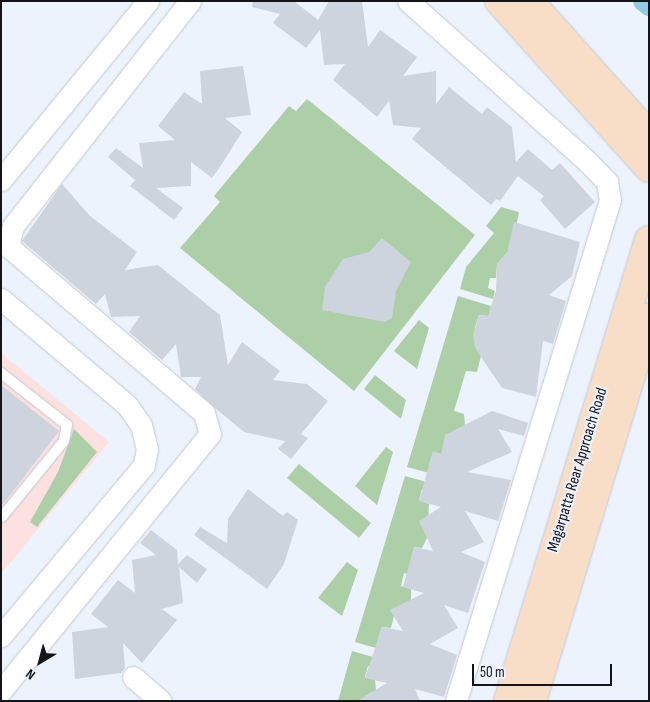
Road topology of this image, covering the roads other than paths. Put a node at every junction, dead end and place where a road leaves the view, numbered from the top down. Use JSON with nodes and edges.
{"nodes":[{"id":1,"x":148,"y":1,"type":"edge"},
{"id":2,"x":190,"y":1,"type":"edge"},
{"id":3,"x":408,"y":1,"type":"edge"},
{"id":4,"x":499,"y":1,"type":"edge"},
{"id":5,"x":529,"y":1,"type":"edge"},
{"id":6,"x":104,"y":54,"type":"junction"},
{"id":7,"x":129,"y":74,"type":"junction"},
{"id":8,"x":649,"y":134,"type":"edge"},
{"id":9,"x":649,"y":168,"type":"edge"},
{"id":10,"x":1,"y":180,"type":"edge"},
{"id":11,"x":649,"y":240,"type":"edge"},
{"id":12,"x":1,"y":299,"type":"edge"},
{"id":13,"x":649,"y":316,"type":"edge"},
{"id":14,"x":1,"y":372,"type":"edge"},
{"id":15,"x":1,"y":518,"type":"edge"},
{"id":16,"x":1,"y":636,"type":"edge"},
{"id":17,"x":133,"y":677,"type":"dead end"},
{"id":18,"x":1,"y":690,"type":"edge"},
{"id":19,"x":161,"y":701,"type":"edge"},
{"id":20,"x":456,"y":701,"type":"edge"},
{"id":21,"x":508,"y":701,"type":"edge"},
{"id":22,"x":532,"y":701,"type":"edge"}],
"edges":[{"from":1,"to":6,"type":"street"},
{"from":2,"to":7,"type":"street"},
{"from":3,"to":20,"type":"street"},
{"from":4,"to":9,"type":"street"},
{"from":5,"to":8,"type":"street"},
{"from":6,"to":7,"type":"street"},
{"from":6,"to":10,"type":"street"},
{"from":7,"to":18,"type":"street"},
{"from":11,"to":21,"type":"street","name":"Magarpatta Rear Approach Road"},
{"from":12,"to":16,"type":"street"},
{"from":13,"to":22,"type":"street","name":"Magarpatta Rear Approach Road"},
{"from":14,"to":15,"type":"lane"},
{"from":17,"to":19,"type":"street"}]}
